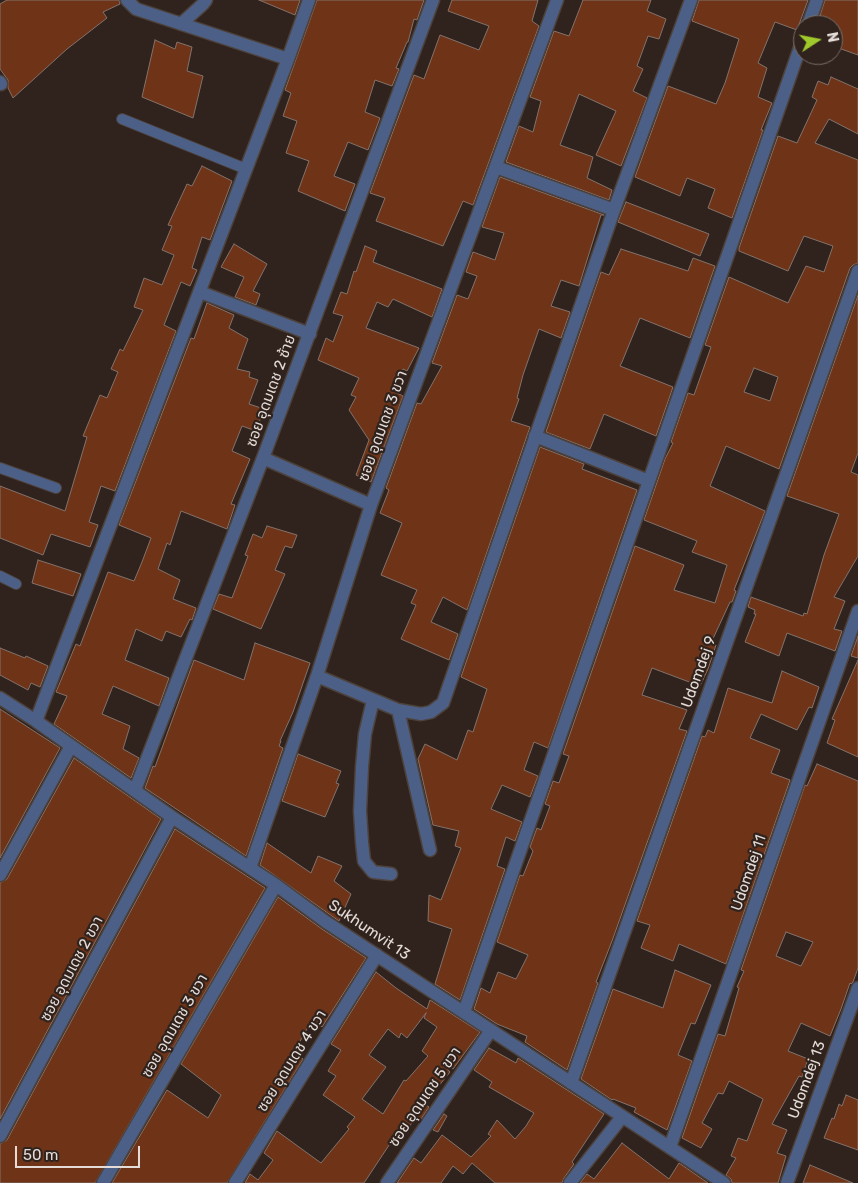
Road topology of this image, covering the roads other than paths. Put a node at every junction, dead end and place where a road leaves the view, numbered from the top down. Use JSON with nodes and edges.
{"nodes":[{"id":1,"x":127,"y":0,"type":"edge"},
{"id":2,"x":206,"y":0,"type":"edge"},
{"id":3,"x":309,"y":0,"type":"edge"},
{"id":4,"x":433,"y":0,"type":"edge"},
{"id":5,"x":557,"y":0,"type":"edge"},
{"id":6,"x":691,"y":0,"type":"edge"},
{"id":7,"x":817,"y":0,"type":"edge"},
{"id":8,"x":812,"y":15,"type":"edge"},
{"id":9,"x":181,"y":24,"type":"junction"},
{"id":10,"x":288,"y":59,"type":"junction"},
{"id":11,"x":794,"y":65,"type":"edge"},
{"id":12,"x":122,"y":119,"type":"dead end"},
{"id":13,"x":496,"y":167,"type":"junction"},
{"id":14,"x":246,"y":169,"type":"junction"},
{"id":15,"x":614,"y":210,"type":"junction"},
{"id":16,"x":858,"y":271,"type":"edge"},
{"id":17,"x":200,"y":292,"type":"junction"},
{"id":18,"x":310,"y":334,"type":"junction"},
{"id":19,"x":536,"y":436,"type":"junction"},
{"id":20,"x":263,"y":458,"type":"junction"},
{"id":21,"x":0,"y":468,"type":"edge"},
{"id":22,"x":649,"y":481,"type":"junction"},
{"id":23,"x":56,"y":488,"type":"dead end"},
{"id":24,"x":371,"y":505,"type":"junction"},
{"id":25,"x":0,"y":576,"type":"edge"},
{"id":26,"x":16,"y":584,"type":"dead end"},
{"id":27,"x":858,"y":611,"type":"edge"},
{"id":28,"x":317,"y":676,"type":"junction"},
{"id":29,"x":0,"y":698,"type":"edge"},
{"id":30,"x":373,"y":700,"type":"junction"},
{"id":31,"x":398,"y":710,"type":"junction"},
{"id":32,"x":36,"y":721,"type":"junction"},
{"id":33,"x":71,"y":746,"type":"junction"},
{"id":34,"x":135,"y":790,"type":"junction"},
{"id":35,"x":172,"y":817,"type":"junction"},
{"id":36,"x":430,"y":850,"type":"dead end"},
{"id":37,"x":250,"y":868,"type":"junction"},
{"id":38,"x":392,"y":874,"type":"dead end"},
{"id":39,"x":0,"y":875,"type":"edge"},
{"id":40,"x":276,"y":885,"type":"junction"},
{"id":41,"x":378,"y":955,"type":"junction"},
{"id":42,"x":858,"y":988,"type":"edge"},
{"id":43,"x":464,"y":1012,"type":"junction"},
{"id":44,"x":491,"y":1030,"type":"junction"},
{"id":45,"x":571,"y":1082,"type":"junction"},
{"id":46,"x":622,"y":1117,"type":"junction"},
{"id":47,"x":0,"y":1136,"type":"edge"},
{"id":48,"x":670,"y":1146,"type":"junction"},
{"id":49,"x":103,"y":1183,"type":"edge"},
{"id":50,"x":235,"y":1183,"type":"edge"},
{"id":51,"x":387,"y":1183,"type":"edge"},
{"id":52,"x":570,"y":1183,"type":"edge"},
{"id":53,"x":724,"y":1183,"type":"edge"},
{"id":54,"x":787,"y":1183,"type":"edge"}],
"edges":[{"from":1,"to":9,"type":"street"},
{"from":2,"to":9,"type":"street"},
{"from":3,"to":10,"type":"street"},
{"from":4,"to":18,"type":"street","name":"ซอย อุดมเดช 2 ซ้าย"},
{"from":5,"to":13,"type":"street","name":"ซอย อุดมเดช 3 ขวา"},
{"from":6,"to":15,"type":"street"},
{"from":7,"to":8,"type":"street"},
{"from":9,"to":10,"type":"street"},
{"from":10,"to":14,"type":"street"},
{"from":11,"to":22,"type":"street"},
{"from":12,"to":14,"type":"lane"},
{"from":13,"to":15,"type":"street"},
{"from":13,"to":24,"type":"street","name":"ซอย อุดมเดช 3 ขวา"},
{"from":14,"to":17,"type":"street"},
{"from":15,"to":19,"type":"street"},
{"from":16,"to":45,"type":"street","name":"Udomdej 9"},
{"from":17,"to":18,"type":"street"},
{"from":17,"to":32,"type":"street"},
{"from":18,"to":20,"type":"street","name":"ซอย อุดมเดช 2 ซ้าย"},
{"from":19,"to":22,"type":"street"},
{"from":19,"to":31,"type":"street"},
{"from":20,"to":24,"type":"street"},
{"from":20,"to":34,"type":"street","name":"ซอย อุดมเดช 2 ซ้าย"},
{"from":21,"to":23,"type":"lane"},
{"from":22,"to":43,"type":"street"},
{"from":24,"to":28,"type":"street","name":"ซอย อุดมเดช 3 ขวา"},
{"from":25,"to":26,"type":"lane"},
{"from":27,"to":48,"type":"street","name":"Udomdej 11"},
{"from":28,"to":30,"type":"street"},
{"from":28,"to":37,"type":"street","name":"ซอย อุดมเดช 3 ขวา"},
{"from":29,"to":32,"type":"street","name":"Sukhumvit 13"},
{"from":30,"to":31,"type":"street"},
{"from":30,"to":38,"type":"street"},
{"from":31,"to":36,"type":"street"},
{"from":32,"to":33,"type":"street","name":"Sukhumvit 13"},
{"from":33,"to":34,"type":"street","name":"Sukhumvit 13"},
{"from":33,"to":39,"type":"street"},
{"from":34,"to":35,"type":"street","name":"Sukhumvit 13"},
{"from":35,"to":37,"type":"street","name":"Sukhumvit 13"},
{"from":35,"to":47,"type":"street","name":"ซอย อุดมเดช 2 ขวา"},
{"from":37,"to":40,"type":"street","name":"Sukhumvit 13"},
{"from":40,"to":41,"type":"street","name":"Sukhumvit 13"},
{"from":40,"to":49,"type":"street","name":"ซอย อุดมเดช 3 ขวา"},
{"from":41,"to":43,"type":"street","name":"Sukhumvit 13"},
{"from":41,"to":50,"type":"street","name":"ซอย อุดมเดช 4 ขวา"},
{"from":42,"to":54,"type":"street","name":"Udomdej 13"},
{"from":43,"to":44,"type":"street","name":"Sukhumvit 13"},
{"from":44,"to":45,"type":"street","name":"Sukhumvit 13"},
{"from":44,"to":51,"type":"street","name":"ซอย อุดมเดช 5 ขวา"},
{"from":45,"to":46,"type":"street","name":"Sukhumvit 13"},
{"from":46,"to":48,"type":"street","name":"Sukhumvit 13"},
{"from":46,"to":52,"type":"street"},
{"from":48,"to":53,"type":"street","name":"Sukhumvit 13"}]}
